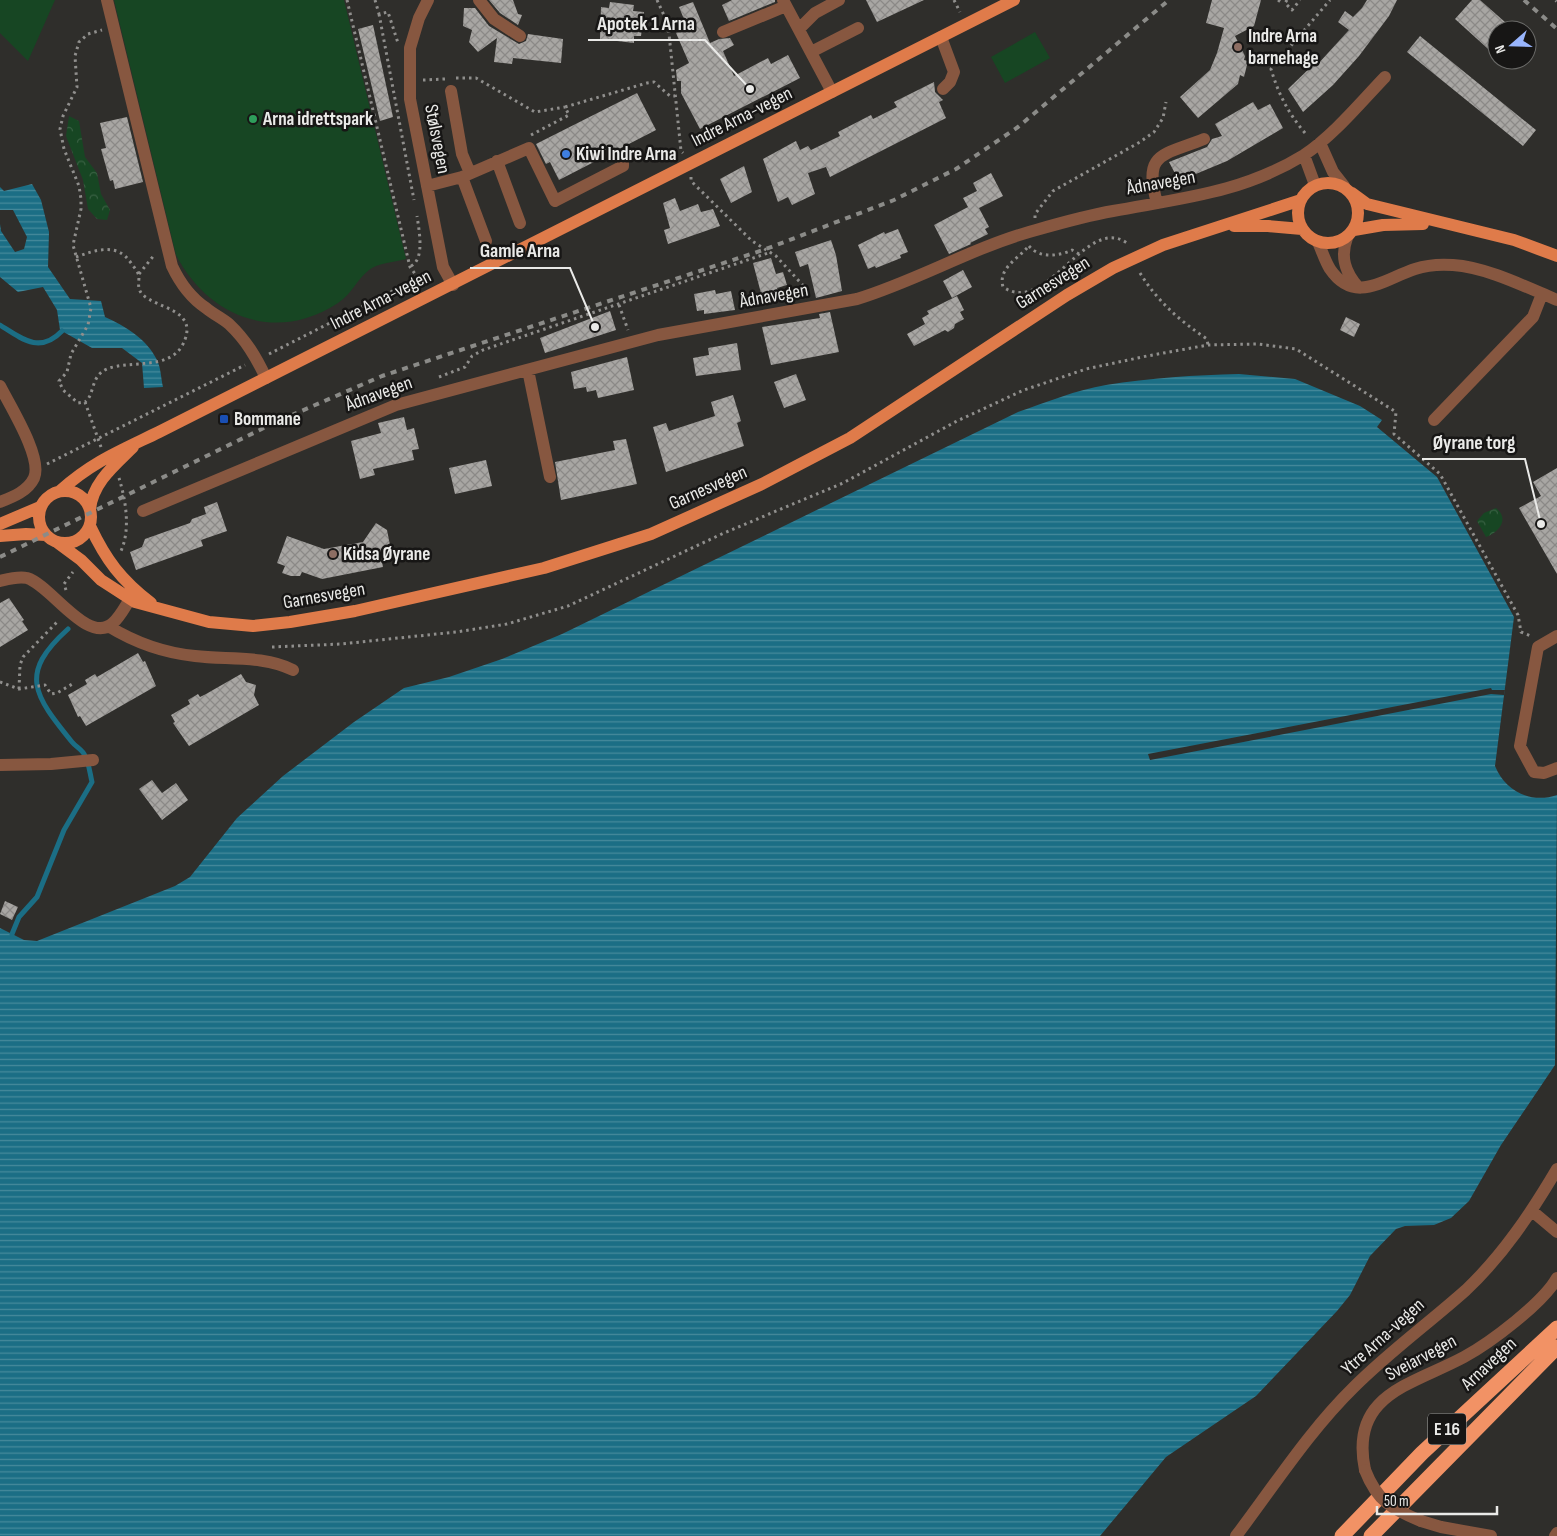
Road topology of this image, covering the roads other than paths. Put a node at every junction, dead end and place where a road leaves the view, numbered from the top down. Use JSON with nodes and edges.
{"nodes":[{"id":1,"x":108,"y":0,"type":"edge"},
{"id":2,"x":428,"y":0,"type":"edge"},
{"id":3,"x":479,"y":0,"type":"edge"},
{"id":4,"x":839,"y":0,"type":"edge"},
{"id":5,"x":1014,"y":0,"type":"edge"},
{"id":6,"x":784,"y":3,"type":"edge"},
{"id":7,"x":858,"y":28,"type":"dead end"},
{"id":8,"x":799,"y":29,"type":"junction"},
{"id":9,"x":723,"y":32,"type":"dead end"},
{"id":10,"x":520,"y":36,"type":"dead end"},
{"id":11,"x":940,"y":37,"type":"junction"},
{"id":12,"x":811,"y":52,"type":"junction"},
{"id":13,"x":1385,"y":77,"type":"dead end"},
{"id":14,"x":943,"y":88,"type":"dead end"},
{"id":15,"x":451,"y":91,"type":"dead end"},
{"id":16,"x":832,"y":92,"type":"junction"},
{"id":17,"x":1204,"y":139,"type":"dead end"},
{"id":18,"x":1320,"y":143,"type":"junction"},
{"id":19,"x":1304,"y":154,"type":"junction"},
{"id":20,"x":623,"y":159,"type":"dead end"},
{"id":21,"x":497,"y":161,"type":"junction"},
{"id":22,"x":466,"y":175,"type":"junction"},
{"id":23,"x":427,"y":186,"type":"junction"},
{"id":24,"x":1315,"y":186,"type":"junction"},
{"id":25,"x":1348,"y":190,"type":"junction"},
{"id":26,"x":1301,"y":200,"type":"junction"},
{"id":27,"x":1157,"y":204,"type":"junction"},
{"id":28,"x":520,"y":224,"type":"dead end"},
{"id":29,"x":1451,"y":225,"type":"junction"},
{"id":30,"x":1222,"y":226,"type":"junction"},
{"id":31,"x":1302,"y":229,"type":"junction"},
{"id":32,"x":1350,"y":234,"type":"junction"},
{"id":33,"x":486,"y":241,"type":"dead end"},
{"id":34,"x":1318,"y":242,"type":"junction"},
{"id":35,"x":1557,"y":256,"type":"edge"},
{"id":36,"x":453,"y":285,"type":"junction"},
{"id":37,"x":1358,"y":287,"type":"junction"},
{"id":38,"x":1542,"y":294,"type":"junction"},
{"id":39,"x":1557,"y":300,"type":"edge"},
{"id":40,"x":528,"y":370,"type":"junction"},
{"id":41,"x":266,"y":378,"type":"junction"},
{"id":42,"x":0,"y":386,"type":"edge"},
{"id":43,"x":1434,"y":420,"type":"dead end"},
{"id":44,"x":138,"y":442,"type":"junction"},
{"id":45,"x":550,"y":477,"type":"dead end"},
{"id":46,"x":60,"y":491,"type":"junction"},
{"id":47,"x":0,"y":502,"type":"edge"},
{"id":48,"x":40,"y":507,"type":"junction"},
{"id":49,"x":90,"y":509,"type":"junction"},
{"id":50,"x":143,"y":511,"type":"dead end"},
{"id":51,"x":0,"y":524,"type":"edge"},
{"id":52,"x":90,"y":526,"type":"junction"},
{"id":53,"x":0,"y":536,"type":"edge"},
{"id":54,"x":46,"y":536,"type":"junction"},
{"id":55,"x":58,"y":543,"type":"junction"},
{"id":56,"x":0,"y":581,"type":"edge"},
{"id":57,"x":132,"y":595,"type":"junction"},
{"id":58,"x":108,"y":626,"type":"junction"},
{"id":59,"x":1557,"y":636,"type":"edge"},
{"id":60,"x":293,"y":670,"type":"dead end"},
{"id":61,"x":87,"y":760,"type":"dead end"},
{"id":62,"x":0,"y":765,"type":"edge"},
{"id":63,"x":1557,"y":768,"type":"edge"},
{"id":64,"x":1557,"y":1169,"type":"edge"},
{"id":65,"x":1532,"y":1211,"type":"junction"},
{"id":66,"x":1557,"y":1232,"type":"edge"},
{"id":67,"x":1557,"y":1278,"type":"edge"},
{"id":68,"x":1557,"y":1328,"type":"edge"},
{"id":69,"x":1557,"y":1347,"type":"edge"},
{"id":70,"x":1236,"y":1536,"type":"edge"},
{"id":71,"x":1342,"y":1536,"type":"edge"},
{"id":72,"x":1371,"y":1536,"type":"edge"},
{"id":73,"x":1491,"y":1536,"type":"edge"}],
"edges":[{"from":1,"to":41,"type":"street"},
{"from":2,"to":23,"type":"street","name":"Stølsvegen"},
{"from":3,"to":10,"type":"street"},
{"from":4,"to":8,"type":"street"},
{"from":5,"to":11,"type":"main road","name":"Indre Arna-vegen"},
{"from":6,"to":8,"type":"street"},
{"from":6,"to":9,"type":"street"},
{"from":7,"to":12,"type":"street"},
{"from":8,"to":12,"type":"street"},
{"from":11,"to":14,"type":"street"},
{"from":11,"to":16,"type":"main road","name":"Indre Arna-vegen"},
{"from":12,"to":16,"type":"street"},
{"from":13,"to":18,"type":"street","name":"Ådnavegen"},
{"from":15,"to":22,"type":"street"},
{"from":16,"to":36,"type":"main road","name":"Indre Arna-vegen"},
{"from":17,"to":27,"type":"street"},
{"from":18,"to":19,"type":"street","name":"Ådnavegen"},
{"from":18,"to":25,"type":"street"},
{"from":19,"to":24,"type":"street"},
{"from":19,"to":27,"type":"street","name":"Ådnavegen"},
{"from":20,"to":21,"type":"street"},
{"from":21,"to":22,"type":"street"},
{"from":21,"to":28,"type":"street"},
{"from":22,"to":23,"type":"street"},
{"from":22,"to":33,"type":"street"},
{"from":23,"to":36,"type":"street","name":"Stølsvegen"},
{"from":24,"to":25,"type":"main road"},
{"from":24,"to":26,"type":"main road"},
{"from":25,"to":29,"type":"main road"},
{"from":25,"to":32,"type":"main road"},
{"from":26,"to":30,"type":"main road","name":"Garnesvegen"},
{"from":26,"to":31,"type":"main road"},
{"from":27,"to":40,"type":"street","name":"Ådnavegen"},
{"from":29,"to":32,"type":"main road"},
{"from":29,"to":35,"type":"main road"},
{"from":30,"to":31,"type":"main road","name":"Garnesvegen"},
{"from":30,"to":57,"type":"main road","name":"Garnesvegen"},
{"from":31,"to":34,"type":"main road"},
{"from":32,"to":34,"type":"main road"},
{"from":32,"to":37,"type":"street"},
{"from":34,"to":37,"type":"street"},
{"from":36,"to":41,"type":"main road","name":"Indre Arna-vegen"},
{"from":37,"to":38,"type":"street"},
{"from":38,"to":39,"type":"street"},
{"from":38,"to":43,"type":"street"},
{"from":40,"to":45,"type":"street"},
{"from":40,"to":50,"type":"street","name":"Ådnavegen"},
{"from":41,"to":44,"type":"main road","name":"Indre Arna-vegen"},
{"from":42,"to":47,"type":"street"},
{"from":44,"to":46,"type":"main road","name":"Indre Arna-vegen"},
{"from":44,"to":49,"type":"main road","name":"Indre Arna-vegen"},
{"from":46,"to":48,"type":"main road"},
{"from":46,"to":49,"type":"main road"},
{"from":48,"to":51,"type":"main road"},
{"from":48,"to":54,"type":"main road"},
{"from":49,"to":52,"type":"main road"},
{"from":52,"to":55,"type":"main road"},
{"from":52,"to":57,"type":"main road","name":"Garnesvegen"},
{"from":53,"to":54,"type":"main road"},
{"from":54,"to":55,"type":"main road"},
{"from":55,"to":57,"type":"main road","name":"Garnesvegen"},
{"from":56,"to":58,"type":"street"},
{"from":57,"to":58,"type":"street"},
{"from":58,"to":60,"type":"street"},
{"from":59,"to":63,"type":"street"},
{"from":61,"to":62,"type":"street"},
{"from":64,"to":65,"type":"street","name":"Ytre Arna-vegen"},
{"from":65,"to":66,"type":"street"},
{"from":65,"to":70,"type":"street","name":"Ytre Arna-vegen"},
{"from":67,"to":73,"type":"street","name":"Sveiarvegen","bridge":true},
{"from":68,"to":71,"type":"highway","name":"Arnavegen","number":"E 16"},
{"from":69,"to":72,"type":"highway","name":"Arnavegen","number":"E 16"}]}
